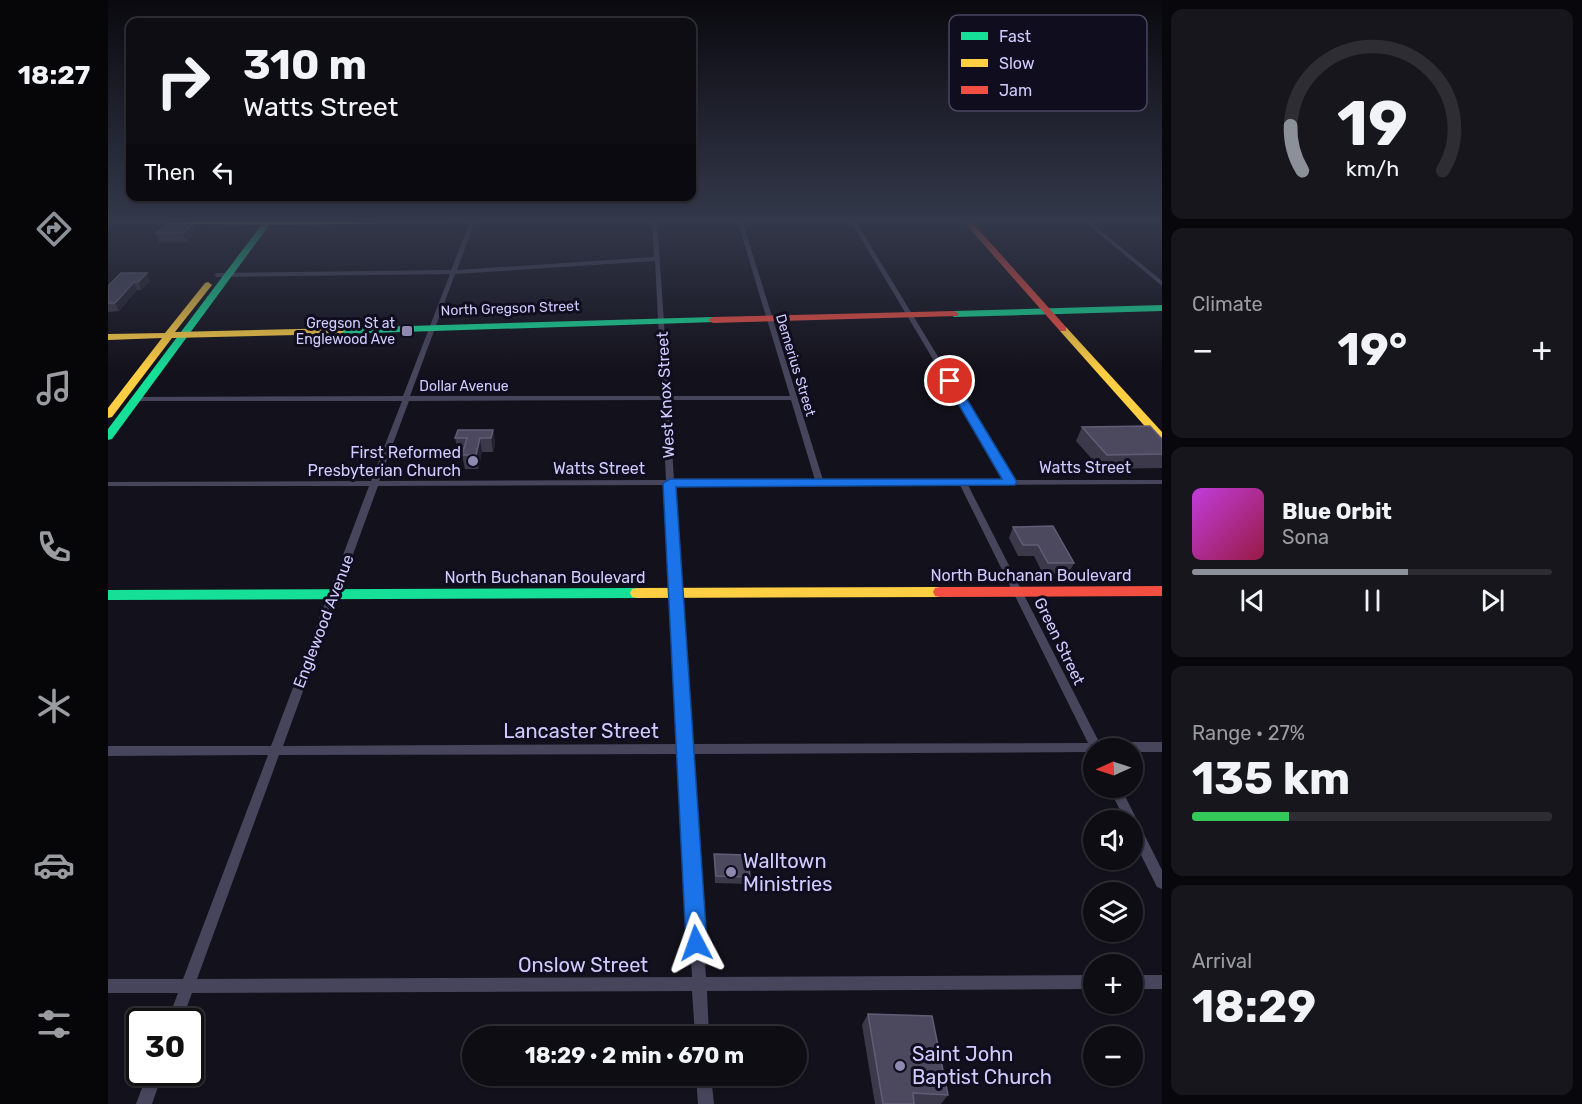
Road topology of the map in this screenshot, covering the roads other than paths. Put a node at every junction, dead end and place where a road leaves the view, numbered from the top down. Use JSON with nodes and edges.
{"nodes":[{"id":1,"x":224,"y":272,"type":"edge"},
{"id":2,"x":454,"y":272,"type":"junction"},
{"id":3,"x":461,"y":272,"type":"edge"},
{"id":4,"x":657,"y":272,"type":"edge"},
{"id":5,"x":755,"y":272,"type":"edge"},
{"id":6,"x":884,"y":272,"type":"edge"},
{"id":7,"x":1013,"y":272,"type":"edge"},
{"id":8,"x":1147,"y":272,"type":"edge"},
{"id":9,"x":222,"y":274,"type":"junction"},
{"id":10,"x":1162,"y":284,"type":"edge"},
{"id":11,"x":1162,"y":308,"type":"edge"},
{"id":12,"x":1049,"y":311,"type":"junction"},
{"id":13,"x":910,"y":314,"type":"junction"},
{"id":14,"x":769,"y":318,"type":"junction"},
{"id":15,"x":661,"y":321,"type":"junction"},
{"id":16,"x":434,"y":327,"type":"junction"},
{"id":17,"x":108,"y":332,"type":"edge"},
{"id":18,"x":174,"y":333,"type":"junction"},
{"id":19,"x":108,"y":337,"type":"edge"},
{"id":20,"x":666,"y":398,"type":"junction"},
{"id":21,"x":793,"y":398,"type":"junction"},
{"id":22,"x":135,"y":399,"type":"junction"},
{"id":23,"x":407,"y":399,"type":"junction"},
{"id":24,"x":108,"y":415,"type":"edge"},
{"id":25,"x":108,"y":437,"type":"edge"},
{"id":26,"x":1162,"y":439,"type":"edge"},
{"id":27,"x":1010,"y":482,"type":"junction"},
{"id":28,"x":1162,"y":482,"type":"edge"},
{"id":29,"x":374,"y":483,"type":"junction"},
{"id":30,"x":670,"y":483,"type":"junction"},
{"id":31,"x":820,"y":483,"type":"junction"},
{"id":32,"x":963,"y":483,"type":"junction"},
{"id":33,"x":108,"y":484,"type":"edge"},
{"id":34,"x":1017,"y":591,"type":"junction"},
{"id":35,"x":1162,"y":591,"type":"edge"},
{"id":36,"x":676,"y":593,"type":"junction"},
{"id":37,"x":333,"y":594,"type":"junction"},
{"id":38,"x":108,"y":595,"type":"edge"},
{"id":39,"x":1090,"y":738,"type":"edge"},
{"id":40,"x":1143,"y":747,"type":"edge"},
{"id":41,"x":1162,"y":747,"type":"edge"},
{"id":42,"x":1083,"y":748,"type":"edge"},
{"id":43,"x":685,"y":749,"type":"junction"},
{"id":44,"x":274,"y":750,"type":"junction"},
{"id":45,"x":108,"y":751,"type":"edge"},
{"id":46,"x":1143,"y":844,"type":"edge"},
{"id":47,"x":1162,"y":883,"type":"edge"},
{"id":48,"x":1083,"y":982,"type":"edge"},
{"id":49,"x":1143,"y":982,"type":"edge"},
{"id":50,"x":1162,"y":982,"type":"edge"},
{"id":51,"x":699,"y":984,"type":"junction"},
{"id":52,"x":188,"y":985,"type":"junction"},
{"id":53,"x":108,"y":986,"type":"edge"},
{"id":54,"x":179,"y":1008,"type":"edge"},
{"id":55,"x":701,"y":1026,"type":"edge"},
{"id":56,"x":151,"y":1086,"type":"edge"},
{"id":57,"x":705,"y":1086,"type":"edge"},
{"id":58,"x":144,"y":1104,"type":"edge"},
{"id":59,"x":706,"y":1104,"type":"edge"}],
"edges":[{"from":1,"to":9,"type":"main road"},
{"from":2,"to":3,"type":"street"},
{"from":2,"to":9,"type":"street"},
{"from":2,"to":16,"type":"street","name":"Englewood Avenue"},
{"from":4,"to":15,"type":"street","name":"West Knox Street"},
{"from":5,"to":14,"type":"street","name":"Demerius Street"},
{"from":6,"to":13,"type":"street"},
{"from":7,"to":12,"type":"main road"},
{"from":8,"to":10,"type":"street"},
{"from":9,"to":18,"type":"main road"},
{"from":11,"to":12,"type":"main road","name":"North Gregson Street"},
{"from":12,"to":13,"type":"main road","name":"North Gregson Street"},
{"from":12,"to":26,"type":"main road"},
{"from":13,"to":14,"type":"main road","name":"North Gregson Street"},
{"from":13,"to":27,"type":"street"},
{"from":14,"to":15,"type":"main road","name":"North Gregson Street"},
{"from":14,"to":21,"type":"street","name":"Demerius Street"},
{"from":15,"to":16,"type":"main road","name":"North Gregson Street"},
{"from":15,"to":20,"type":"street","name":"West Knox Street"},
{"from":16,"to":18,"type":"main road","name":"North Gregson Street"},
{"from":16,"to":23,"type":"street","name":"Englewood Avenue"},
{"from":17,"to":18,"type":"main road","name":"North Gregson Street"},
{"from":18,"to":19,"type":"main road","name":"North Gregson Street"},
{"from":18,"to":22,"type":"main road"},
{"from":18,"to":24,"type":"main road"},
{"from":20,"to":21,"type":"street","name":"Dollar Avenue"},
{"from":20,"to":23,"type":"street","name":"Dollar Avenue"},
{"from":20,"to":30,"type":"street","name":"West Knox Street"},
{"from":21,"to":31,"type":"street","name":"Demerius Street"},
{"from":22,"to":23,"type":"street","name":"Dollar Avenue"},
{"from":22,"to":25,"type":"main road"},
{"from":23,"to":29,"type":"street","name":"Englewood Avenue"},
{"from":27,"to":28,"type":"street","name":"Watts Street"},
{"from":27,"to":32,"type":"street","name":"Watts Street"},
{"from":29,"to":30,"type":"street","name":"Watts Street"},
{"from":29,"to":33,"type":"street","name":"Watts Street"},
{"from":29,"to":37,"type":"street","name":"Englewood Avenue"},
{"from":30,"to":31,"type":"street","name":"Watts Street"},
{"from":30,"to":36,"type":"street","name":"West Knox Street"},
{"from":31,"to":32,"type":"street","name":"Watts Street"},
{"from":32,"to":34,"type":"street","name":"Green Street"},
{"from":34,"to":35,"type":"main road","name":"North Buchanan Boulevard"},
{"from":34,"to":36,"type":"main road","name":"North Buchanan Boulevard"},
{"from":34,"to":39,"type":"street","name":"Green Street"},
{"from":36,"to":37,"type":"main road","name":"North Buchanan Boulevard"},
{"from":36,"to":43,"type":"street","name":"West Knox Street"},
{"from":37,"to":38,"type":"main road","name":"North Buchanan Boulevard"},
{"from":37,"to":44,"type":"street","name":"Englewood Avenue"},
{"from":40,"to":41,"type":"street","name":"Lancaster Street"},
{"from":42,"to":43,"type":"street","name":"Lancaster Street"},
{"from":43,"to":44,"type":"street","name":"Lancaster Street"},
{"from":43,"to":51,"type":"street","name":"West Knox Street"},
{"from":44,"to":45,"type":"street","name":"Lancaster Street"},
{"from":44,"to":52,"type":"street","name":"Englewood Avenue"},
{"from":46,"to":47,"type":"street"},
{"from":48,"to":51,"type":"street","name":"Onslow Street"},
{"from":49,"to":50,"type":"street"},
{"from":51,"to":52,"type":"street","name":"Onslow Street"},
{"from":51,"to":55,"type":"street","name":"West Knox Street"},
{"from":52,"to":53,"type":"street","name":"Onslow Street"},
{"from":52,"to":54,"type":"street","name":"Englewood Avenue"},
{"from":56,"to":58,"type":"street"},
{"from":57,"to":59,"type":"street"}]}
